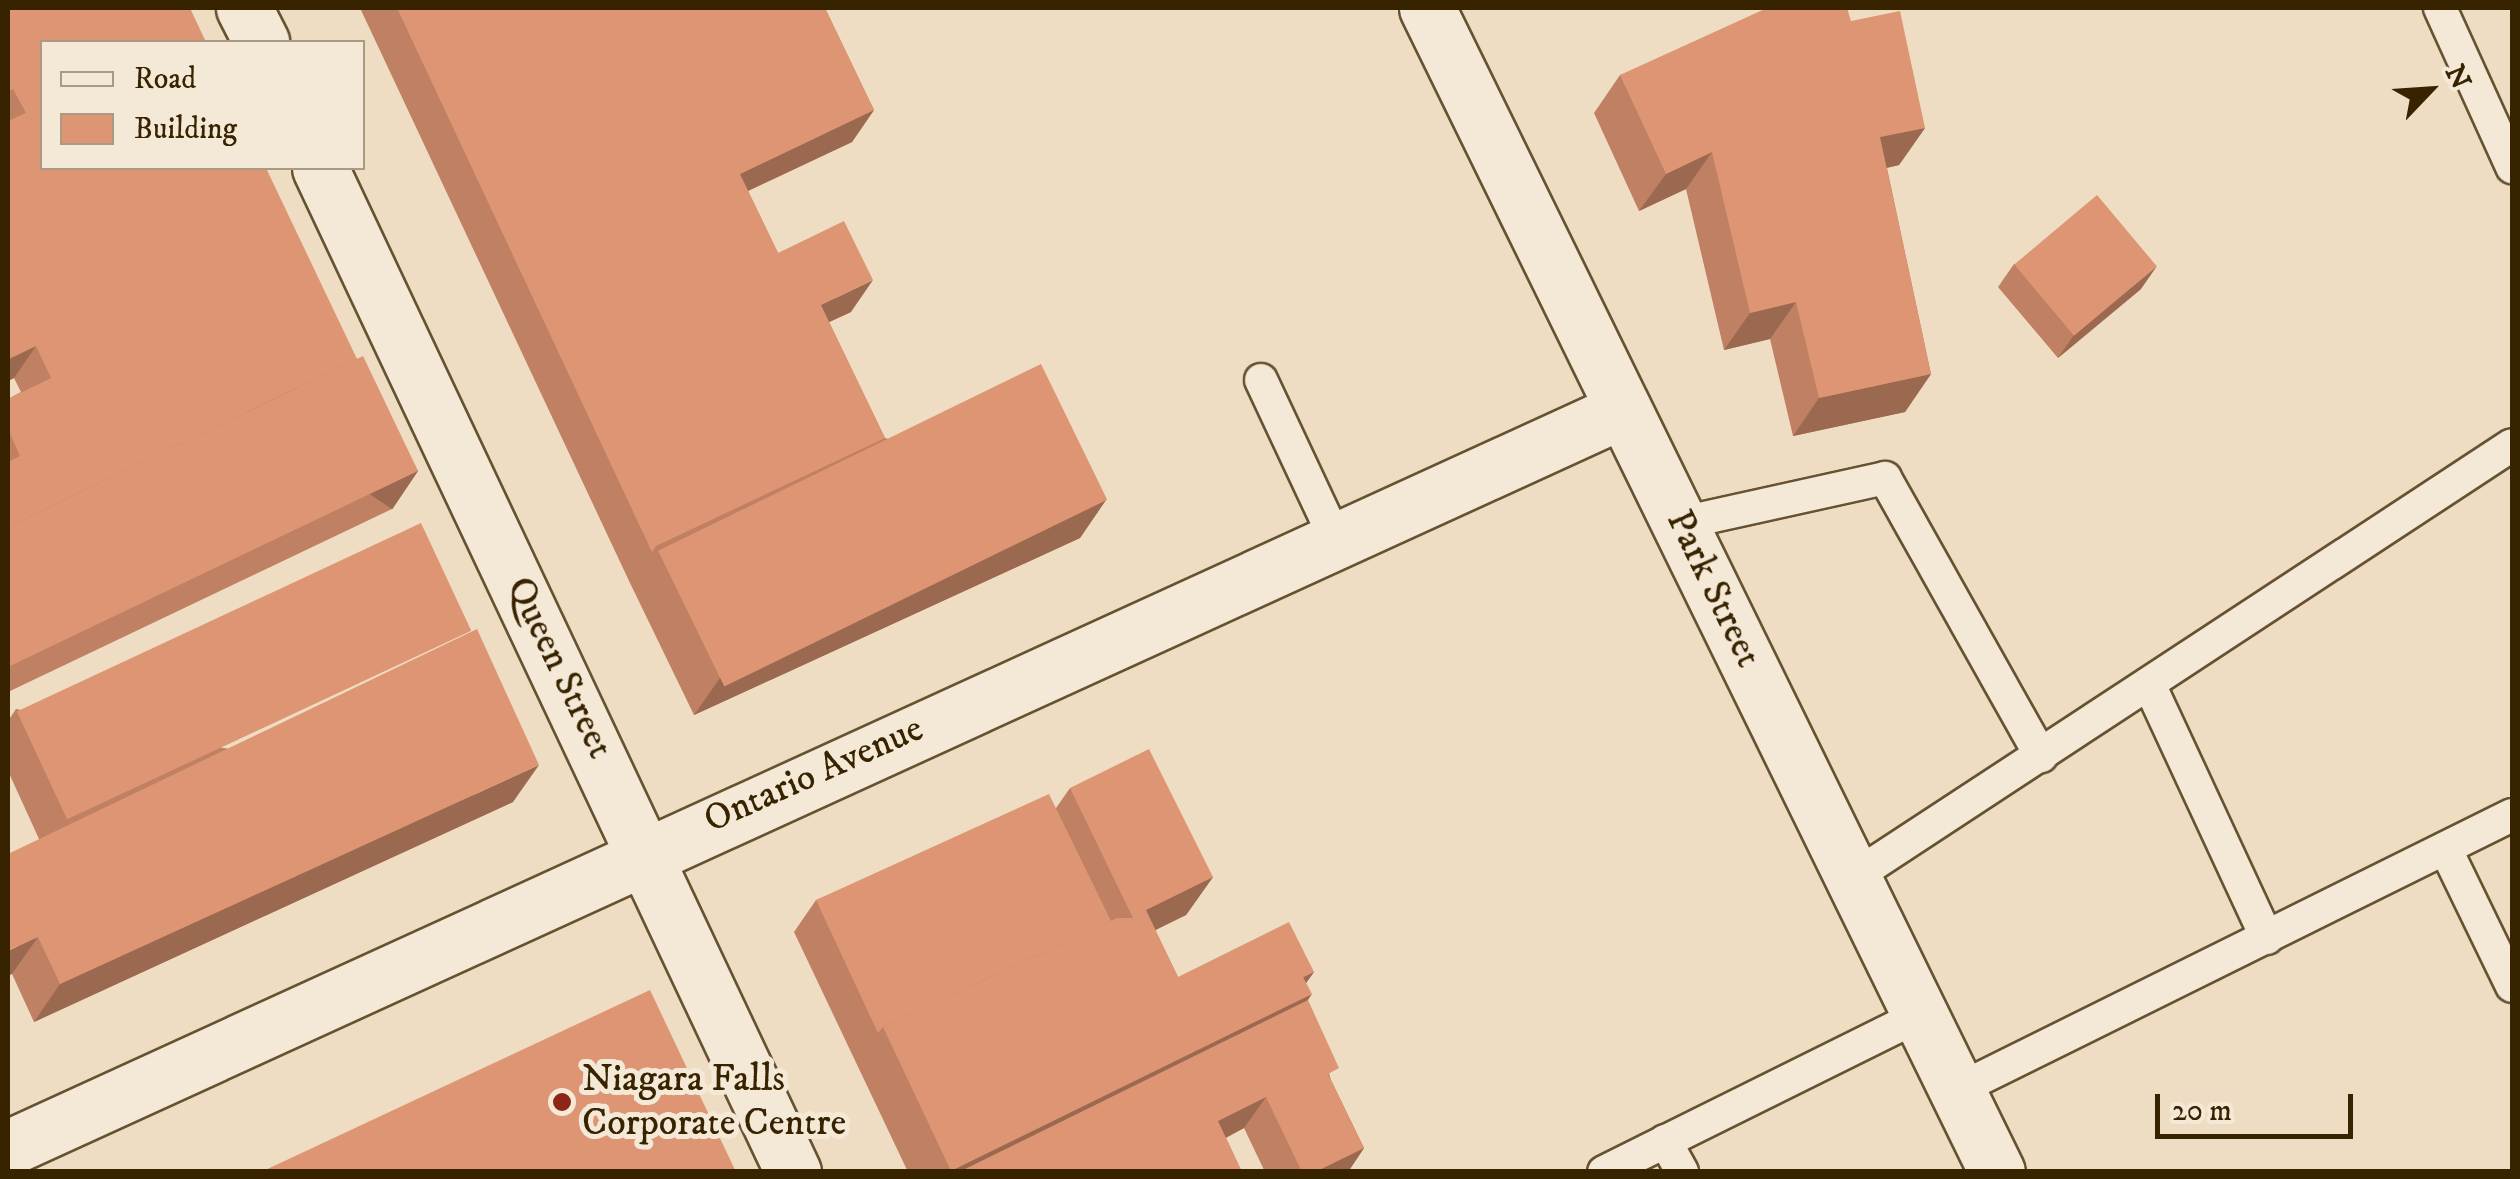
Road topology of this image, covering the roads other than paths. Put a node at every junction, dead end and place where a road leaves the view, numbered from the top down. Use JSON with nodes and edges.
{"nodes":[{"id":1,"x":244,"y":8,"type":"edge"},
{"id":2,"x":1427,"y":8,"type":"edge"},
{"id":3,"x":2440,"y":8,"type":"edge"},
{"id":4,"x":260,"y":40,"type":"edge"},
{"id":5,"x":2512,"y":166,"type":"edge"},
{"id":6,"x":321,"y":170,"type":"edge"},
{"id":7,"x":1261,"y":380,"type":"dead end"},
{"id":8,"x":1623,"y":410,"type":"junction"},
{"id":9,"x":2512,"y":445,"type":"edge"},
{"id":10,"x":1682,"y":523,"type":"junction"},
{"id":11,"x":1336,"y":540,"type":"junction"},
{"id":12,"x":2150,"y":684,"type":"junction"},
{"id":13,"x":2041,"y":756,"type":"junction"},
{"id":14,"x":2512,"y":815,"type":"edge"},
{"id":15,"x":647,"y":850,"type":"junction"},
{"id":16,"x":2446,"y":850,"type":"junction"},
{"id":17,"x":1852,"y":878,"type":"junction"},
{"id":18,"x":2267,"y":938,"type":"junction"},
{"id":19,"x":2512,"y":986,"type":"edge"},
{"id":20,"x":1920,"y":1014,"type":"junction"},
{"id":21,"x":1958,"y":1090,"type":"junction"},
{"id":22,"x":1665,"y":1141,"type":"junction"},
{"id":23,"x":8,"y":1148,"type":"edge"},
{"id":24,"x":793,"y":1172,"type":"edge"},
{"id":25,"x":1604,"y":1172,"type":"edge"},
{"id":26,"x":1682,"y":1172,"type":"edge"},
{"id":27,"x":1997,"y":1172,"type":"edge"}],
"edges":[{"from":1,"to":4,"type":"street"},
{"from":2,"to":8,"type":"street","name":"Park Street"},
{"from":3,"to":5,"type":"lane"},
{"from":6,"to":15,"type":"street","name":"Queen Street"},
{"from":7,"to":11,"type":"lane"},
{"from":8,"to":10,"type":"street","name":"Park Street"},
{"from":8,"to":11,"type":"street","name":"Ontario Avenue"},
{"from":9,"to":12,"type":"lane"},
{"from":10,"to":13,"type":"lane"},
{"from":10,"to":17,"type":"street","name":"Park Street"},
{"from":11,"to":15,"type":"street","name":"Ontario Avenue"},
{"from":12,"to":13,"type":"lane"},
{"from":12,"to":18,"type":"lane"},
{"from":13,"to":17,"type":"lane"},
{"from":14,"to":16,"type":"lane"},
{"from":15,"to":23,"type":"street","name":"Ontario Avenue"},
{"from":15,"to":24,"type":"street","name":"Queen Street"},
{"from":16,"to":18,"type":"lane"},
{"from":16,"to":19,"type":"lane"},
{"from":17,"to":20,"type":"street","name":"Park Street"},
{"from":18,"to":21,"type":"lane"},
{"from":20,"to":21,"type":"street","name":"Park Street"},
{"from":20,"to":22,"type":"lane"},
{"from":21,"to":27,"type":"street","name":"Park Street"},
{"from":22,"to":25,"type":"lane"},
{"from":22,"to":26,"type":"lane"}]}
